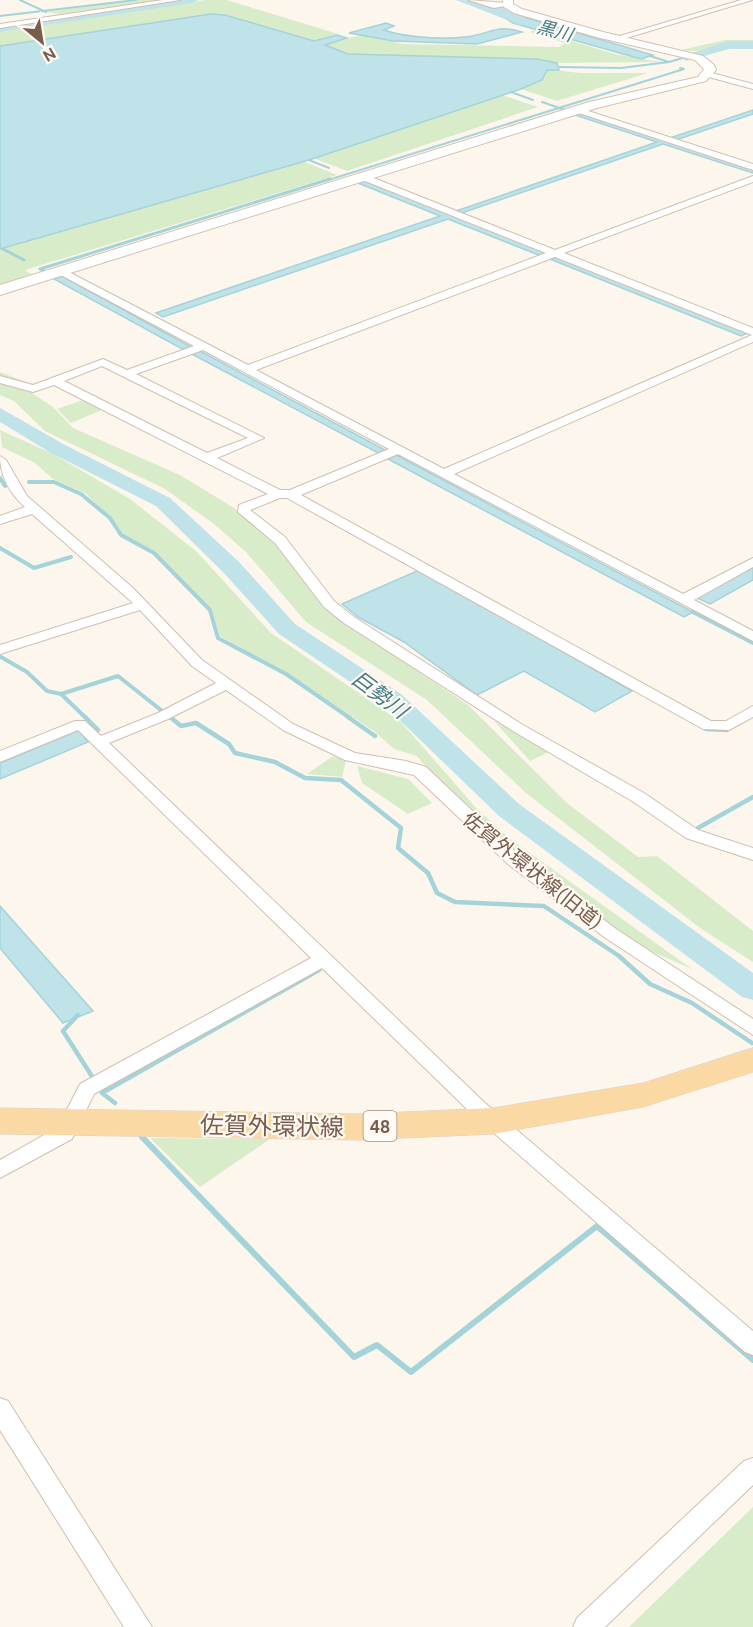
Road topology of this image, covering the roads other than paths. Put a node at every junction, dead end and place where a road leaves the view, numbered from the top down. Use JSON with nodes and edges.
{"nodes":[{"id":1,"x":177,"y":0,"type":"edge"},
{"id":2,"x":471,"y":0,"type":"edge"},
{"id":3,"x":749,"y":0,"type":"edge"},
{"id":4,"x":508,"y":2,"type":"edge"},
{"id":5,"x":494,"y":6,"type":"junction"},
{"id":6,"x":477,"y":10,"type":"dead end"},
{"id":7,"x":0,"y":26,"type":"edge"},
{"id":8,"x":617,"y":38,"type":"junction"},
{"id":9,"x":708,"y":74,"type":"junction"},
{"id":10,"x":753,"y":87,"type":"edge"},
{"id":11,"x":579,"y":110,"type":"junction"},
{"id":12,"x":753,"y":167,"type":"edge"},
{"id":13,"x":363,"y":177,"type":"junction"},
{"id":14,"x":753,"y":179,"type":"edge"},
{"id":15,"x":551,"y":255,"type":"junction"},
{"id":16,"x":61,"y":271,"type":"junction"},
{"id":17,"x":0,"y":290,"type":"edge"},
{"id":18,"x":752,"y":336,"type":"edge"},
{"id":19,"x":196,"y":349,"type":"junction"},
{"id":20,"x":248,"y":369,"type":"junction"},
{"id":21,"x":126,"y":374,"type":"junction"},
{"id":22,"x":0,"y":379,"type":"edge"},
{"id":23,"x":55,"y":381,"type":"junction"},
{"id":24,"x":391,"y":453,"type":"junction"},
{"id":25,"x":209,"y":458,"type":"junction"},
{"id":26,"x":0,"y":460,"type":"edge"},
{"id":27,"x":443,"y":474,"type":"junction"},
{"id":28,"x":284,"y":494,"type":"junction"},
{"id":29,"x":33,"y":510,"type":"junction"},
{"id":30,"x":0,"y":520,"type":"edge"},
{"id":31,"x":753,"y":562,"type":"edge"},
{"id":32,"x":690,"y":604,"type":"junction"},
{"id":33,"x":142,"y":605,"type":"junction"},
{"id":34,"x":753,"y":637,"type":"edge"},
{"id":35,"x":1,"y":650,"type":"edge"},
{"id":36,"x":226,"y":684,"type":"junction"},
{"id":37,"x":753,"y":711,"type":"edge"},
{"id":38,"x":93,"y":737,"type":"junction"},
{"id":39,"x":0,"y":757,"type":"edge"},
{"id":40,"x":753,"y":854,"type":"edge"},
{"id":41,"x":323,"y":959,"type":"junction"},
{"id":42,"x":753,"y":1028,"type":"edge"},
{"id":43,"x":753,"y":1060,"type":"edge"},
{"id":44,"x":0,"y":1121,"type":"edge"},
{"id":45,"x":493,"y":1121,"type":"junction"},
{"id":46,"x":68,"y":1124,"type":"junction"},
{"id":47,"x":0,"y":1170,"type":"edge"},
{"id":48,"x":753,"y":1345,"type":"edge"},
{"id":49,"x":0,"y":1411,"type":"edge"},
{"id":50,"x":753,"y":1469,"type":"edge"},
{"id":51,"x":139,"y":1627,"type":"edge"},
{"id":52,"x":586,"y":1627,"type":"edge"}],
"edges":[{"from":1,"to":7,"type":"street"},
{"from":2,"to":5,"type":"street"},
{"from":3,"to":8,"type":"street"},
{"from":4,"to":5,"type":"street"},
{"from":4,"to":8,"type":"street"},
{"from":5,"to":6,"type":"street"},
{"from":8,"to":9,"type":"street"},
{"from":9,"to":10,"type":"street"},
{"from":9,"to":11,"type":"street"},
{"from":11,"to":12,"type":"street"},
{"from":11,"to":13,"type":"street"},
{"from":13,"to":15,"type":"street"},
{"from":13,"to":16,"type":"street"},
{"from":14,"to":15,"type":"street"},
{"from":15,"to":18,"type":"street"},
{"from":15,"to":20,"type":"street"},
{"from":16,"to":17,"type":"street"},
{"from":16,"to":19,"type":"street"},
{"from":18,"to":27,"type":"street"},
{"from":19,"to":20,"type":"street"},
{"from":19,"to":21,"type":"street"},
{"from":20,"to":24,"type":"street"},
{"from":21,"to":23,"type":"street"},
{"from":21,"to":25,"type":"street"},
{"from":22,"to":23,"type":"street"},
{"from":23,"to":25,"type":"street"},
{"from":24,"to":27,"type":"street"},
{"from":24,"to":28,"type":"street"},
{"from":25,"to":28,"type":"street"},
{"from":26,"to":29,"type":"street","name":"佐賀外環状線(旧道)"},
{"from":27,"to":32,"type":"street"},
{"from":28,"to":37,"type":"street"},
{"from":28,"to":40,"type":"street"},
{"from":29,"to":30,"type":"street"},
{"from":29,"to":33,"type":"street","name":"佐賀外環状線(旧道)"},
{"from":31,"to":32,"type":"street"},
{"from":32,"to":34,"type":"street"},
{"from":33,"to":35,"type":"street"},
{"from":33,"to":36,"type":"street","name":"佐賀外環状線(旧道)"},
{"from":36,"to":38,"type":"street"},
{"from":36,"to":42,"type":"street","name":"佐賀外環状線(旧道)"},
{"from":38,"to":39,"type":"street"},
{"from":38,"to":41,"type":"street"},
{"from":41,"to":45,"type":"street"},
{"from":41,"to":46,"type":"street"},
{"from":43,"to":45,"type":"main road","name":"佐賀外環状線","number":"48"},
{"from":44,"to":46,"type":"main road","name":"佐賀外環状線","number":"48"},
{"from":45,"to":46,"type":"main road","name":"佐賀外環状線","number":"48"},
{"from":45,"to":48,"type":"street"},
{"from":46,"to":47,"type":"street"},
{"from":49,"to":51,"type":"street"},
{"from":50,"to":52,"type":"street"}]}
